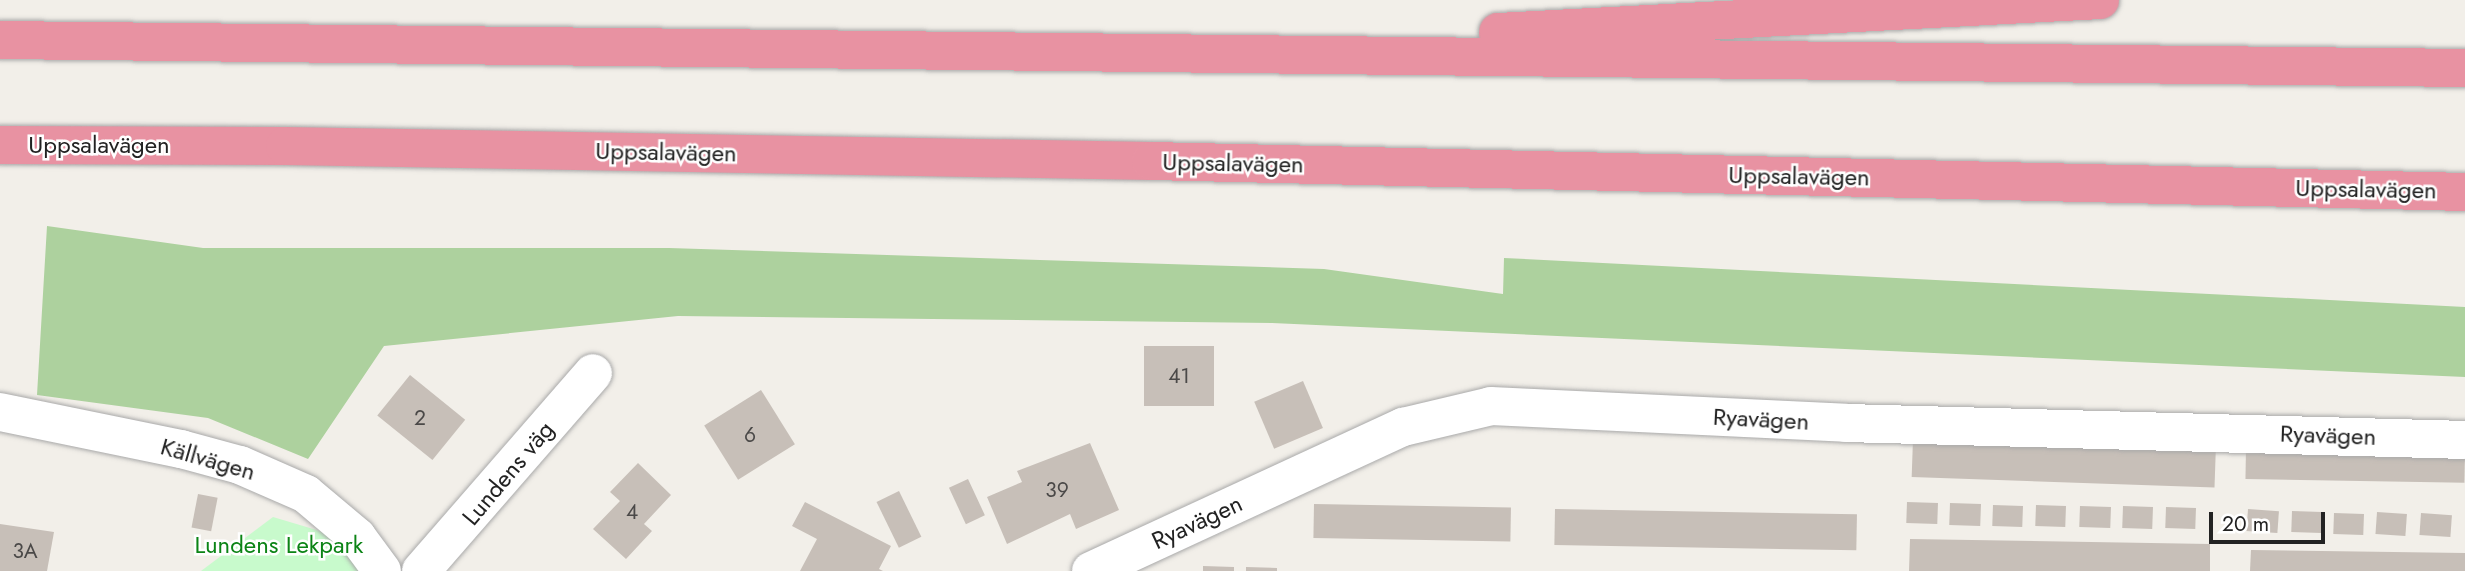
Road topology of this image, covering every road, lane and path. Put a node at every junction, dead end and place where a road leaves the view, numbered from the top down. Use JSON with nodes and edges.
{"nodes":[{"id":1,"x":2100,"y":0,"type":"edge"},
{"id":2,"x":0,"y":40,"type":"edge"},
{"id":3,"x":1143,"y":51,"type":"junction"},
{"id":4,"x":2465,"y":68,"type":"edge"},
{"id":5,"x":0,"y":145,"type":"edge"},
{"id":6,"x":2465,"y":192,"type":"edge"},
{"id":7,"x":593,"y":373,"type":"dead end"},
{"id":8,"x":0,"y":412,"type":"edge"},
{"id":9,"x":2465,"y":440,"type":"edge"},
{"id":10,"x":382,"y":571,"type":"edge"},
{"id":11,"x":421,"y":571,"type":"edge"},
{"id":12,"x":1091,"y":571,"type":"edge"}],
"edges":[{"from":1,"to":3,"type":"highway"},
{"from":2,"to":3,"type":"highway"},
{"from":3,"to":4,"type":"highway"},
{"from":5,"to":6,"type":"highway","name":"Uppsalavägen"},
{"from":7,"to":11,"type":"street","name":"Lundens väg"},
{"from":8,"to":10,"type":"street","name":"Källvägen"},
{"from":9,"to":12,"type":"street","name":"Ryavägen"}]}
